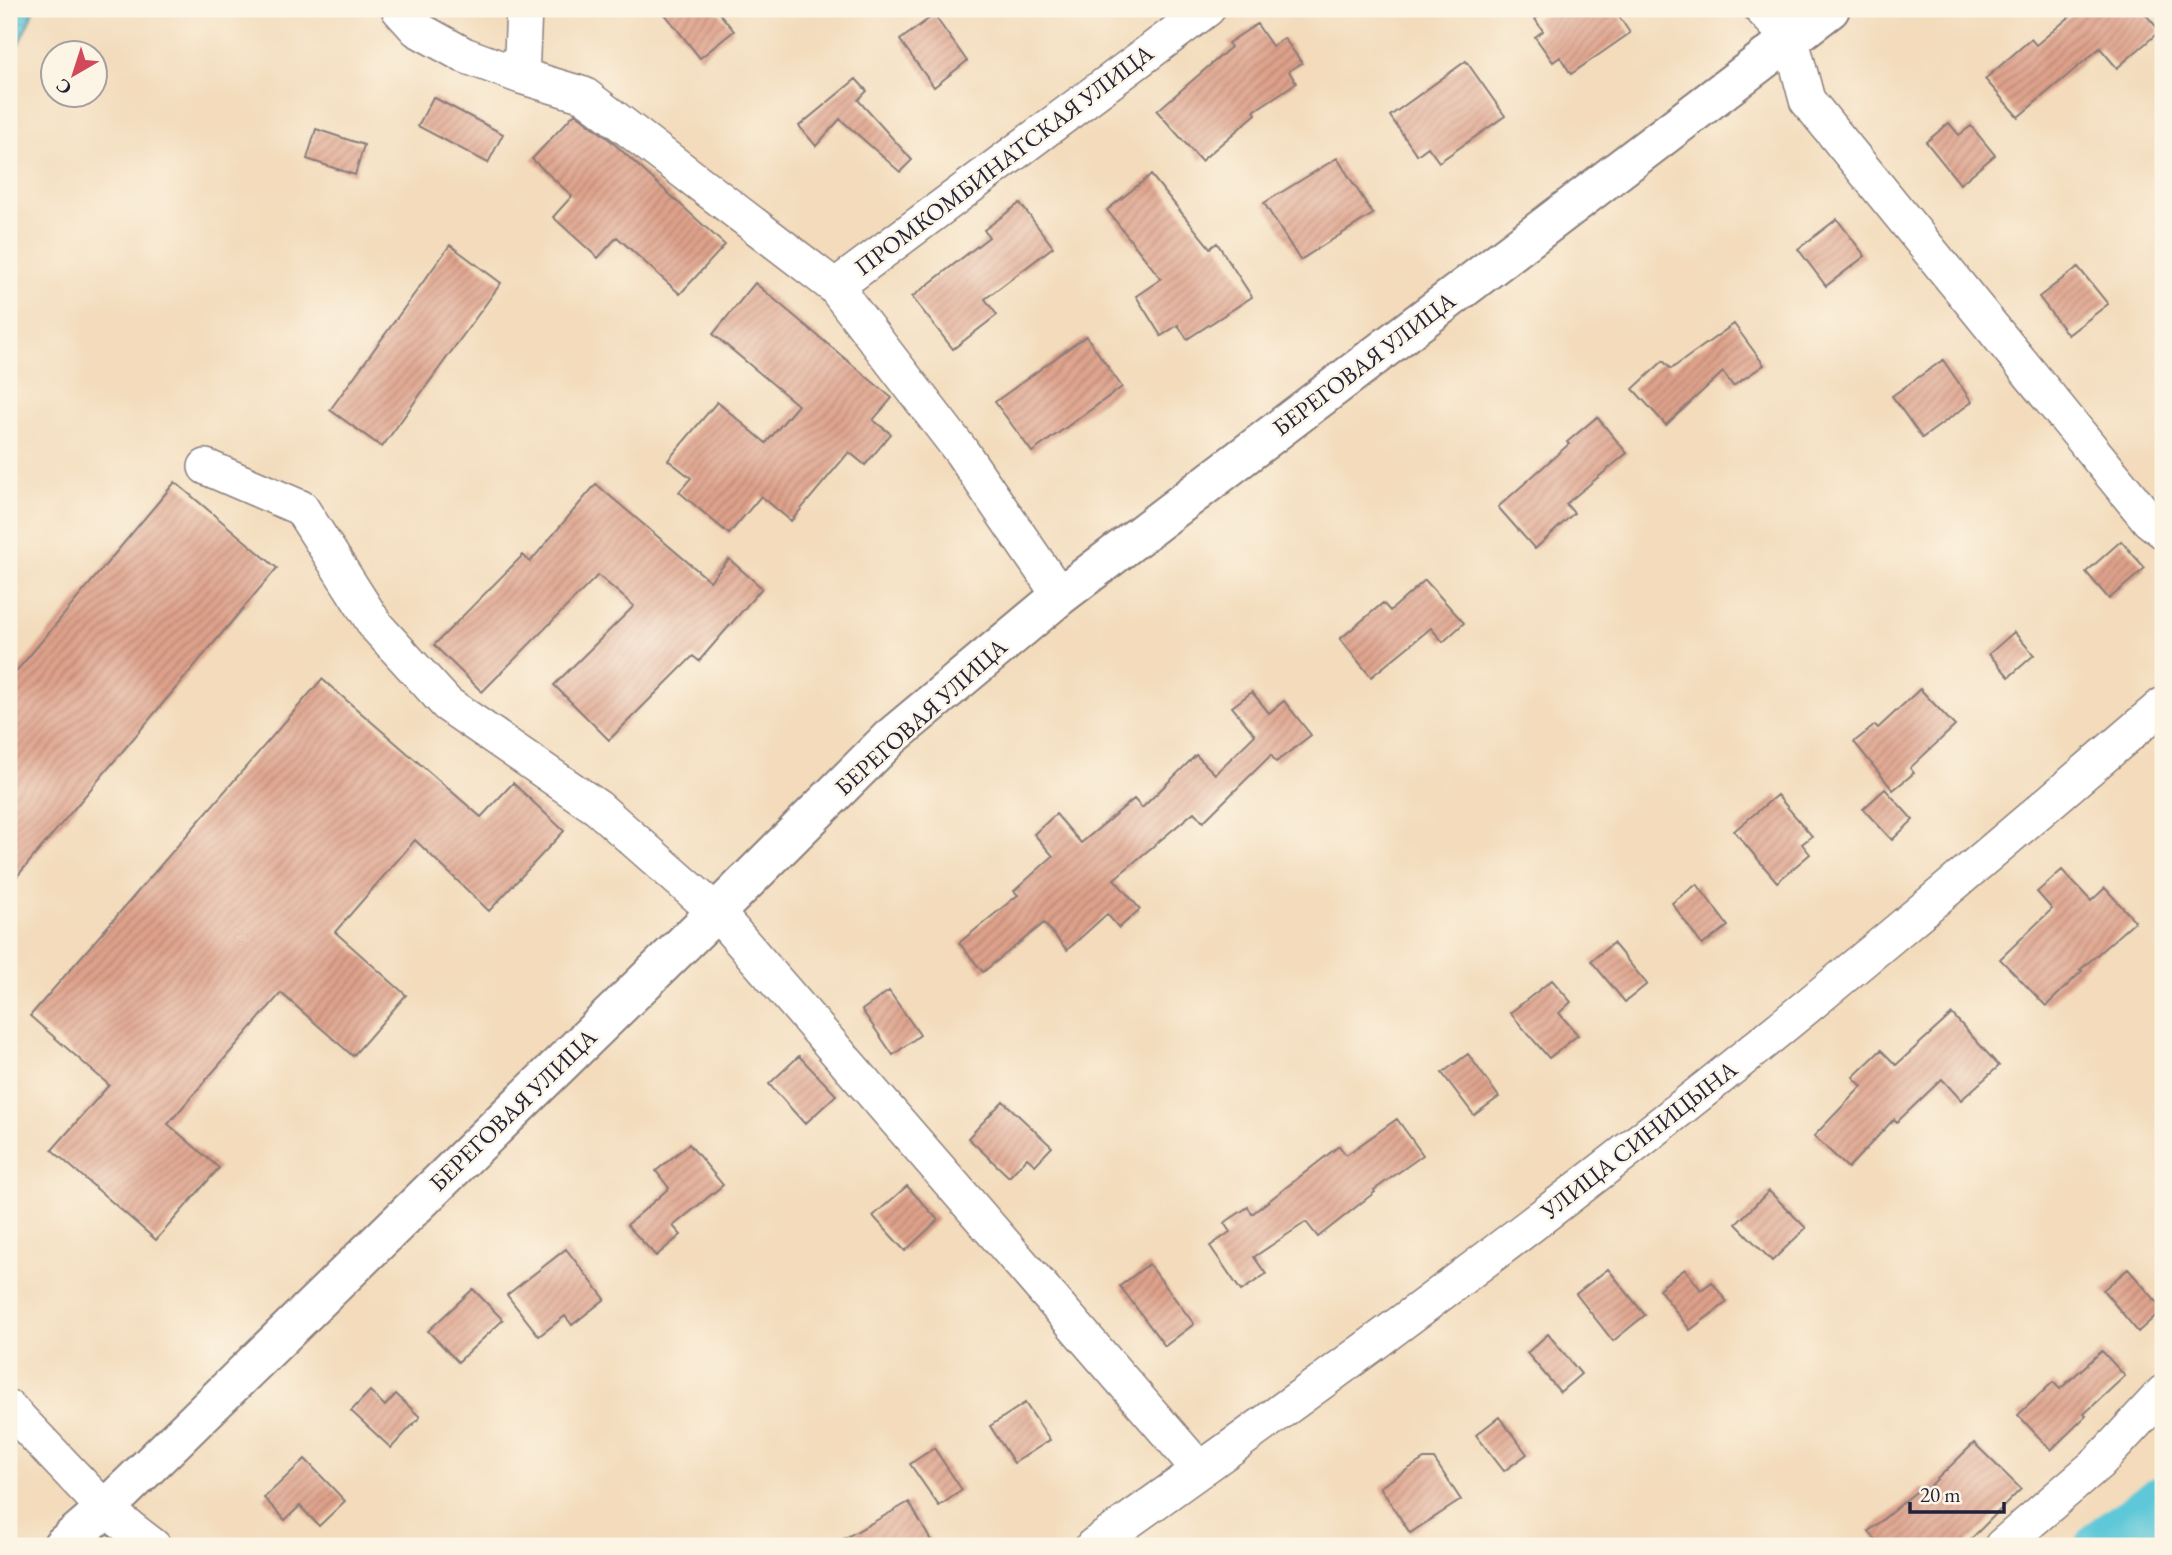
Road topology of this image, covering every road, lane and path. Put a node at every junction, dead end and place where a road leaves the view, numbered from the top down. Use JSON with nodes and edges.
{"nodes":[{"id":1,"x":399,"y":9,"type":"edge"},
{"id":2,"x":523,"y":9,"type":"edge"},
{"id":3,"x":1207,"y":9,"type":"edge"},
{"id":4,"x":1762,"y":9,"type":"edge"},
{"id":5,"x":1830,"y":9,"type":"edge"},
{"id":6,"x":1791,"y":40,"type":"junction"},
{"id":7,"x":521,"y":76,"type":"junction"},
{"id":8,"x":835,"y":287,"type":"junction"},
{"id":9,"x":206,"y":467,"type":"dead end"},
{"id":10,"x":2163,"y":531,"type":"edge"},
{"id":11,"x":1060,"y":596,"type":"junction"},
{"id":12,"x":2163,"y":705,"type":"edge"},
{"id":13,"x":716,"y":912,"type":"junction"},
{"id":14,"x":2163,"y":1393,"type":"edge"},
{"id":15,"x":9,"y":1408,"type":"edge"},
{"id":16,"x":1200,"y":1470,"type":"junction"},
{"id":17,"x":105,"y":1509,"type":"junction"},
{"id":18,"x":62,"y":1546,"type":"edge"},
{"id":19,"x":153,"y":1546,"type":"edge"},
{"id":20,"x":1093,"y":1546,"type":"edge"},
{"id":21,"x":2002,"y":1546,"type":"edge"}],
"edges":[{"from":1,"to":7,"type":"street"},
{"from":2,"to":7,"type":"street"},
{"from":3,"to":8,"type":"street","name":"ПРОМКОМБИНАТСКАЯ УЛИЦА"},
{"from":4,"to":6,"type":"street"},
{"from":5,"to":6,"type":"main road","name":"БЕРЕГОВАЯ УЛИЦА"},
{"from":6,"to":10,"type":"street"},
{"from":6,"to":11,"type":"main road","name":"БЕРЕГОВАЯ УЛИЦА"},
{"from":7,"to":8,"type":"street"},
{"from":8,"to":11,"type":"street"},
{"from":9,"to":13,"type":"street"},
{"from":11,"to":13,"type":"main road","name":"БЕРЕГОВАЯ УЛИЦА"},
{"from":12,"to":16,"type":"street","name":"УЛИЦА СИНИЦЫНА"},
{"from":13,"to":16,"type":"street"},
{"from":13,"to":17,"type":"main road","name":"БЕРЕГОВАЯ УЛИЦА"},
{"from":14,"to":21,"type":"street"},
{"from":15,"to":17,"type":"street"},
{"from":16,"to":20,"type":"street","name":"УЛИЦА СИНИЦЫНА"},
{"from":17,"to":18,"type":"main road","name":"БЕРЕГОВАЯ УЛИЦА"},
{"from":17,"to":19,"type":"street"}]}
